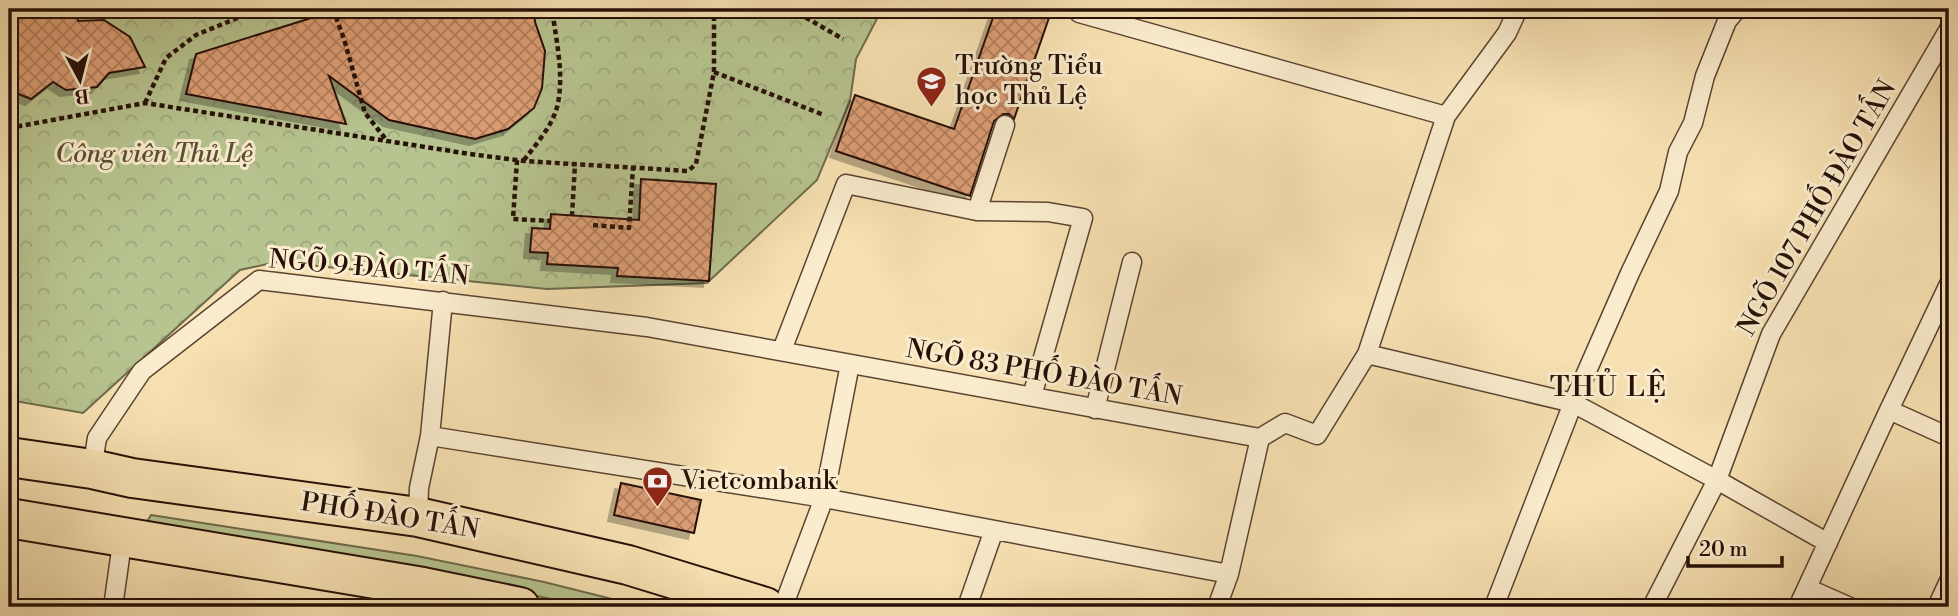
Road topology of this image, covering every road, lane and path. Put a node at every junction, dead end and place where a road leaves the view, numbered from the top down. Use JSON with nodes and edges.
{"nodes":[{"id":1,"x":258,"y":9,"type":"edge"},
{"id":2,"x":332,"y":9,"type":"edge"},
{"id":3,"x":552,"y":9,"type":"edge"},
{"id":4,"x":714,"y":9,"type":"edge"},
{"id":5,"x":791,"y":9,"type":"edge"},
{"id":6,"x":1518,"y":9,"type":"edge"},
{"id":7,"x":1737,"y":9,"type":"edge"},
{"id":8,"x":1079,"y":13,"type":"dead end"},
{"id":9,"x":1949,"y":29,"type":"edge"},
{"id":10,"x":844,"y":39,"type":"dead end"},
{"id":11,"x":714,"y":72,"type":"junction"},
{"id":12,"x":145,"y":103,"type":"junction"},
{"id":13,"x":824,"y":115,"type":"dead end"},
{"id":14,"x":1446,"y":116,"type":"junction"},
{"id":15,"x":1005,"y":125,"type":"dead end"},
{"id":16,"x":9,"y":128,"type":"edge"},
{"id":17,"x":388,"y":142,"type":"junction"},
{"id":18,"x":521,"y":161,"type":"junction"},
{"id":19,"x":575,"y":164,"type":"junction"},
{"id":20,"x":633,"y":167,"type":"junction"},
{"id":21,"x":978,"y":211,"type":"junction"},
{"id":22,"x":572,"y":216,"type":"dead end"},
{"id":23,"x":551,"y":221,"type":"dead end"},
{"id":24,"x":593,"y":225,"type":"dead end"},
{"id":25,"x":1132,"y":262,"type":"dead end"},
{"id":26,"x":1949,"y":284,"type":"edge"},
{"id":27,"x":443,"y":301,"type":"junction"},
{"id":28,"x":647,"y":327,"type":"joint"},
{"id":29,"x":782,"y":350,"type":"junction"},
{"id":30,"x":1367,"y":354,"type":"junction"},
{"id":31,"x":850,"y":364,"type":"junction"},
{"id":32,"x":1032,"y":396,"type":"junction"},
{"id":33,"x":1573,"y":403,"type":"junction"},
{"id":34,"x":1095,"y":409,"type":"junction"},
{"id":35,"x":1888,"y":410,"type":"junction"},
{"id":36,"x":430,"y":436,"type":"junction"},
{"id":37,"x":1261,"y":438,"type":"junction"},
{"id":38,"x":1949,"y":438,"type":"edge"},
{"id":39,"x":9,"y":457,"type":"edge"},
{"id":40,"x":92,"y":469,"type":"junction"},
{"id":41,"x":1717,"y":480,"type":"junction"},
{"id":42,"x":824,"y":498,"type":"junction"},
{"id":43,"x":418,"y":517,"type":"junction"},
{"id":44,"x":9,"y":519,"type":"edge"},
{"id":45,"x":994,"y":530,"type":"junction"},
{"id":46,"x":1828,"y":543,"type":"junction"},
{"id":47,"x":120,"y":554,"type":"junction"},
{"id":48,"x":1229,"y":575,"type":"junction"},
{"id":49,"x":1949,"y":581,"type":"edge"},
{"id":50,"x":1807,"y":588,"type":"junction"},
{"id":51,"x":113,"y":607,"type":"edge"},
{"id":52,"x":520,"y":607,"type":"edge"},
{"id":53,"x":765,"y":607,"type":"edge"},
{"id":54,"x":783,"y":607,"type":"edge"},
{"id":55,"x":967,"y":607,"type":"edge"},
{"id":56,"x":1217,"y":607,"type":"edge"},
{"id":57,"x":1494,"y":607,"type":"edge"},
{"id":58,"x":1652,"y":607,"type":"edge"},
{"id":59,"x":1798,"y":607,"type":"edge"},
{"id":60,"x":1850,"y":607,"type":"edge"},
{"id":61,"x":1937,"y":607,"type":"edge"}],
"edges":[{"from":1,"to":12,"type":"path"},
{"from":2,"to":17,"type":"path"},
{"from":3,"to":18,"type":"path"},
{"from":4,"to":11,"type":"path"},
{"from":5,"to":10,"type":"path"},
{"from":6,"to":14,"type":"lane"},
{"from":7,"to":33,"type":"lane"},
{"from":8,"to":14,"type":"lane"},
{"from":9,"to":41,"type":"lane","name":"NGÕ 107 PHỐ ĐÀO TẤN"},
{"from":11,"to":13,"type":"path"},
{"from":11,"to":20,"type":"path"},
{"from":12,"to":16,"type":"path"},
{"from":12,"to":17,"type":"path"},
{"from":14,"to":30,"type":"lane"},
{"from":15,"to":21,"type":"lane"},
{"from":17,"to":18,"type":"path"},
{"from":18,"to":19,"type":"path"},
{"from":18,"to":23,"type":"path"},
{"from":19,"to":20,"type":"path"},
{"from":19,"to":22,"type":"path"},
{"from":20,"to":24,"type":"path"},
{"from":21,"to":29,"type":"lane"},
{"from":21,"to":32,"type":"lane"},
{"from":25,"to":34,"type":"lane"},
{"from":26,"to":35,"type":"lane"},
{"from":27,"to":28,"type":"lane","name":"NGÕ 9 ĐÀO TẤN"},
{"from":27,"to":36,"type":"lane"},
{"from":27,"to":40,"type":"lane","name":"NGÕ 9 ĐÀO TẤN"},
{"from":28,"to":29,"type":"lane","name":"NGÕ 83 PHỐ ĐÀO TẤN"},
{"from":29,"to":31,"type":"lane","name":"NGÕ 83 PHỐ ĐÀO TẤN"},
{"from":30,"to":33,"type":"lane"},
{"from":30,"to":37,"type":"lane"},
{"from":31,"to":32,"type":"lane","name":"NGÕ 83 PHỐ ĐÀO TẤN"},
{"from":31,"to":42,"type":"lane"},
{"from":32,"to":34,"type":"lane","name":"NGÕ 83 PHỐ ĐÀO TẤN"},
{"from":33,"to":41,"type":"lane"},
{"from":33,"to":57,"type":"lane"},
{"from":34,"to":37,"type":"lane","name":"NGÕ 83 PHỐ ĐÀO TẤN"},
{"from":35,"to":38,"type":"lane"},
{"from":35,"to":46,"type":"lane"},
{"from":36,"to":42,"type":"lane"},
{"from":36,"to":43,"type":"lane"},
{"from":37,"to":48,"type":"lane"},
{"from":39,"to":40,"type":"main road","name":"PHỐ ĐÀO TẤN"},
{"from":40,"to":43,"type":"main road","name":"PHỐ ĐÀO TẤN"},
{"from":41,"to":46,"type":"lane"},
{"from":41,"to":58,"type":"lane","name":"NGÕ 107 PHỐ ĐÀO TẤN"},
{"from":42,"to":45,"type":"lane"},
{"from":42,"to":54,"type":"lane"},
{"from":43,"to":53,"type":"main road","name":"PHỐ ĐÀO TẤN"},
{"from":44,"to":47,"type":"main road"},
{"from":45,"to":48,"type":"lane"},
{"from":45,"to":55,"type":"lane"},
{"from":46,"to":50,"type":"lane"},
{"from":47,"to":51,"type":"lane"},
{"from":47,"to":52,"type":"main road"},
{"from":48,"to":56,"type":"lane"},
{"from":49,"to":61,"type":"lane"},
{"from":50,"to":59,"type":"lane"},
{"from":50,"to":60,"type":"lane"}]}
